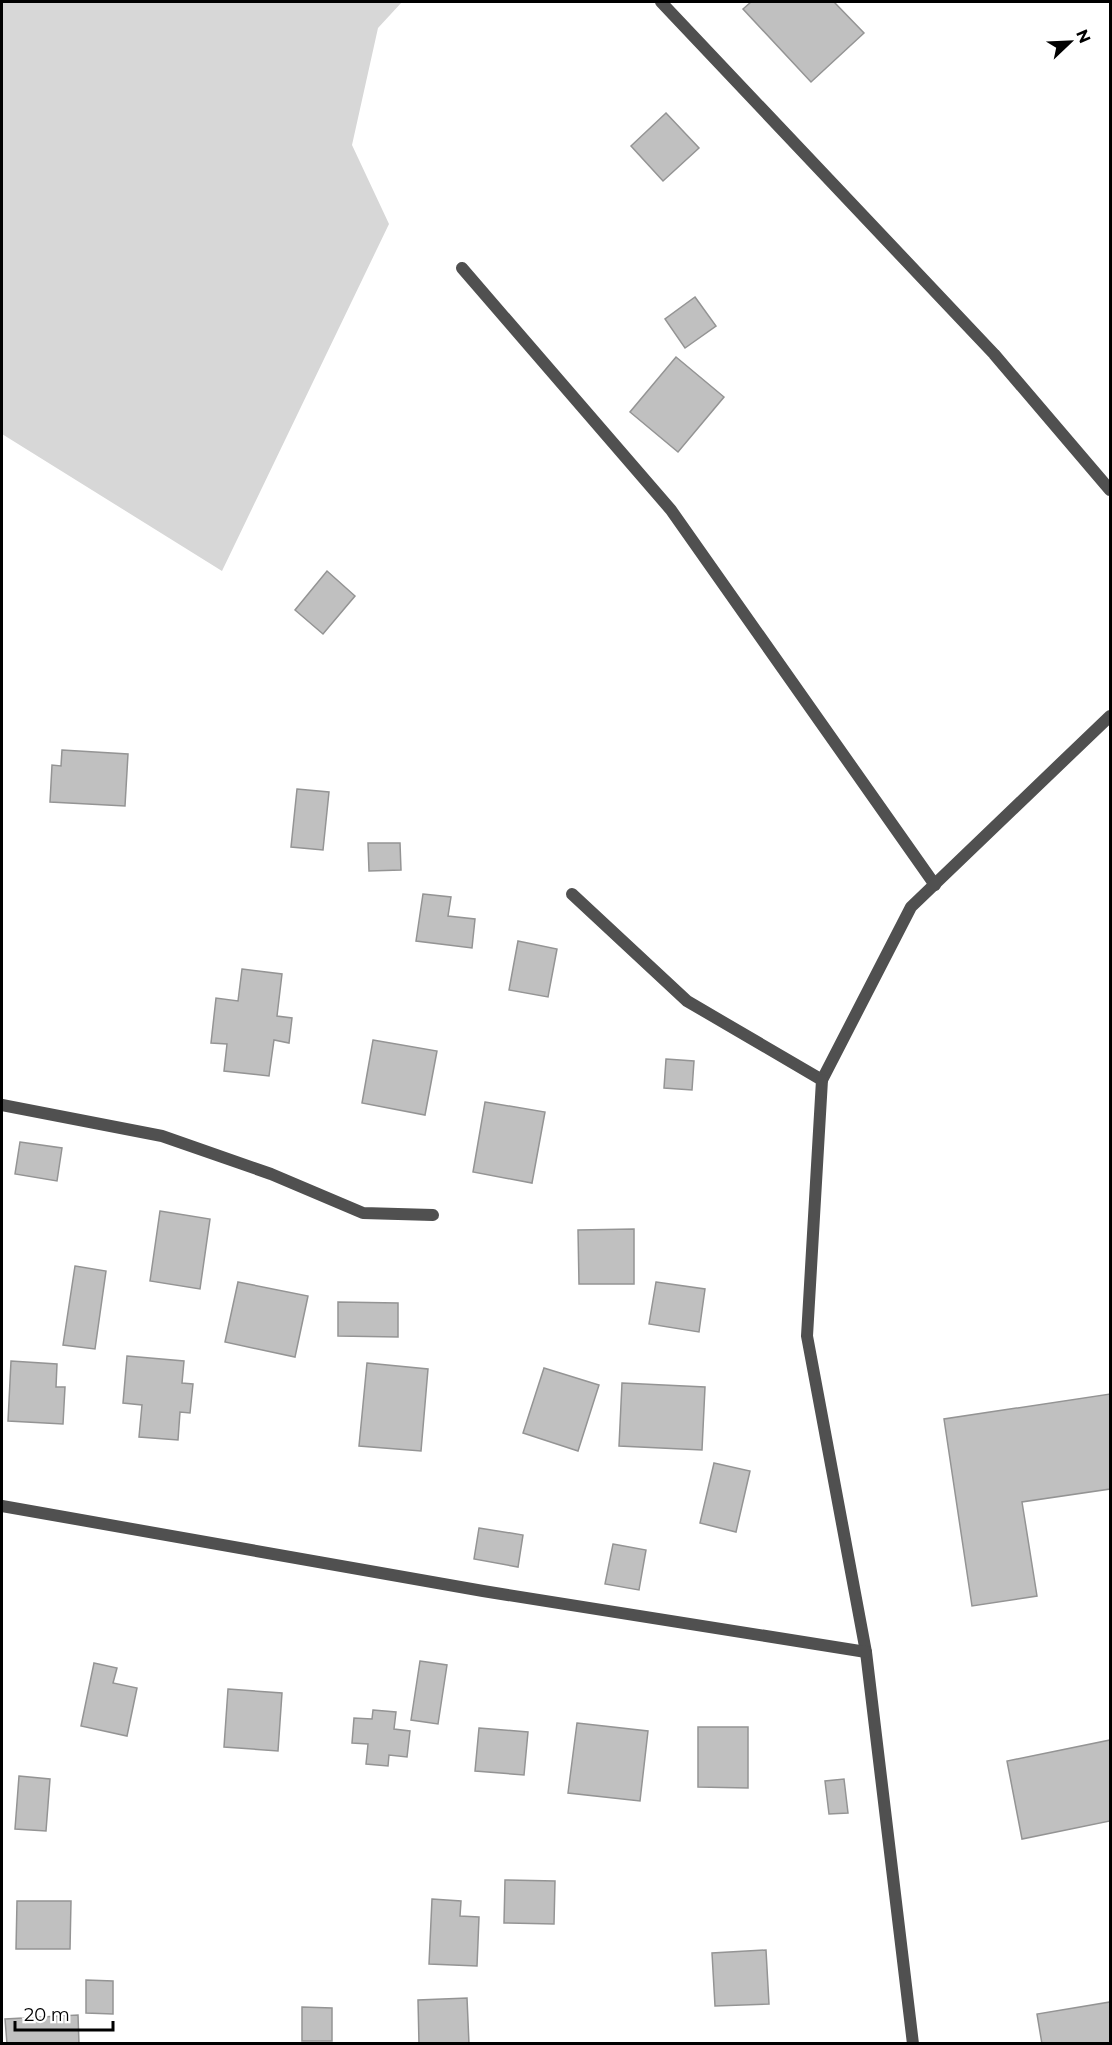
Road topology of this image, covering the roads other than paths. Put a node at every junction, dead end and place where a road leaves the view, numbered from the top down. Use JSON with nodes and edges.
{"nodes":[{"id":1,"x":661,"y":2,"type":"edge"},
{"id":2,"x":462,"y":268,"type":"dead end"},
{"id":3,"x":1110,"y":490,"type":"edge"},
{"id":4,"x":1110,"y":716,"type":"edge"},
{"id":5,"x":935,"y":885,"type":"junction"},
{"id":6,"x":572,"y":894,"type":"dead end"},
{"id":7,"x":822,"y":1080,"type":"junction"},
{"id":8,"x":2,"y":1106,"type":"edge"},
{"id":9,"x":432,"y":1215,"type":"dead end"},
{"id":10,"x":2,"y":1506,"type":"edge"},
{"id":11,"x":866,"y":1652,"type":"junction"},
{"id":12,"x":913,"y":2043,"type":"edge"}],
"edges":[{"from":1,"to":3,"type":"street"},
{"from":2,"to":5,"type":"street"},
{"from":4,"to":5,"type":"street"},
{"from":5,"to":7,"type":"street"},
{"from":6,"to":7,"type":"street"},
{"from":7,"to":11,"type":"street"},
{"from":8,"to":9,"type":"street"},
{"from":10,"to":11,"type":"street"},
{"from":11,"to":12,"type":"street"}]}
